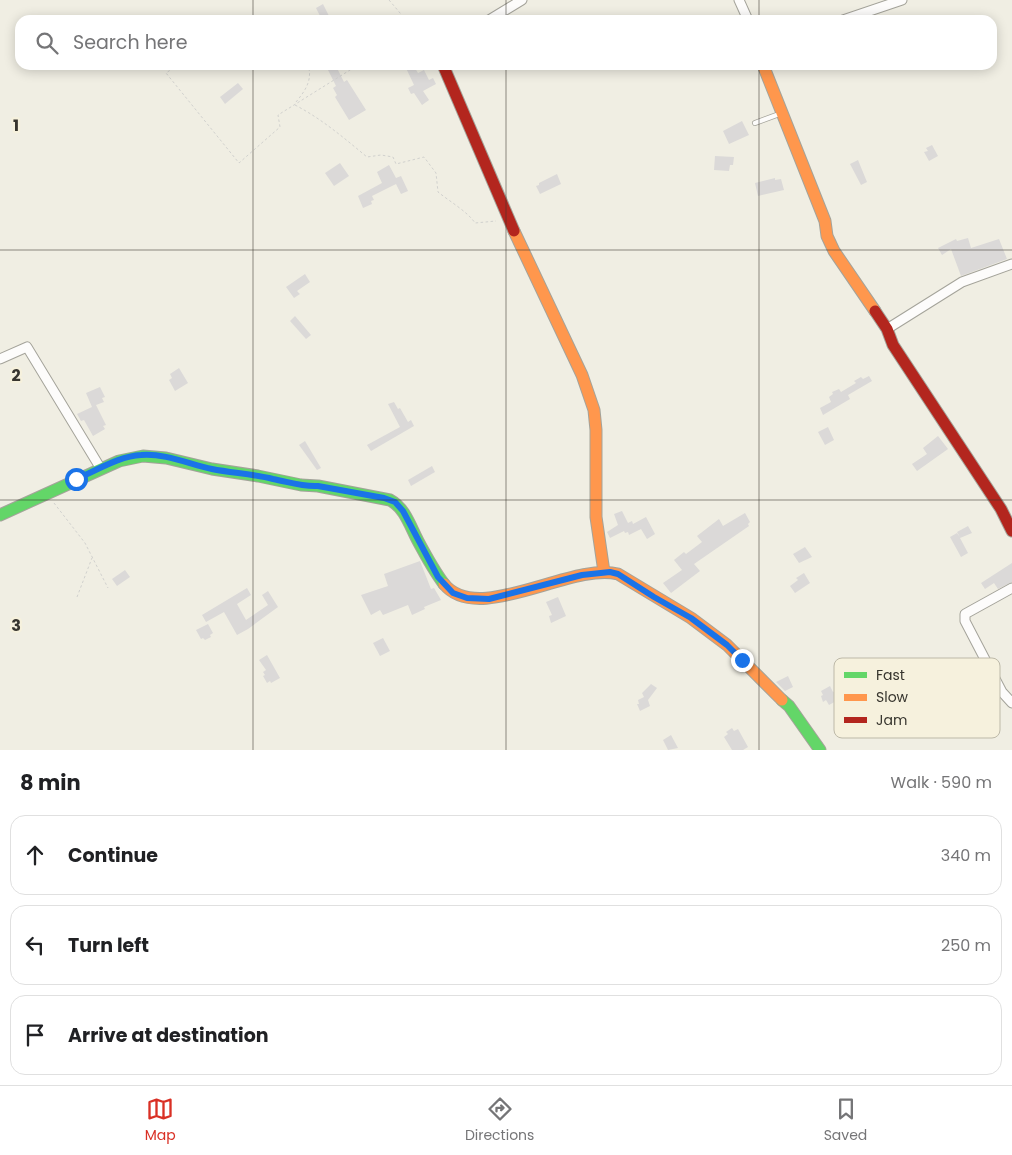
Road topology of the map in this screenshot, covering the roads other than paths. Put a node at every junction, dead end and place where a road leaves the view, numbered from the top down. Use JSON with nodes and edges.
{"nodes":[{"id":1,"x":522,"y":0,"type":"edge"},
{"id":2,"x":740,"y":0,"type":"edge"},
{"id":3,"x":902,"y":0,"type":"edge"},
{"id":4,"x":497,"y":15,"type":"edge"},
{"id":5,"x":746,"y":15,"type":"edge"},
{"id":6,"x":858,"y":15,"type":"edge"},
{"id":7,"x":445,"y":70,"type":"edge"},
{"id":8,"x":766,"y":70,"type":"edge"},
{"id":9,"x":782,"y":113,"type":"junction"},
{"id":10,"x":755,"y":123,"type":"dead end"},
{"id":11,"x":1012,"y":264,"type":"edge"},
{"id":12,"x":887,"y":329,"type":"junction"},
{"id":13,"x":0,"y":359,"type":"edge"},
{"id":14,"x":101,"y":469,"type":"junction"},
{"id":15,"x":0,"y":515,"type":"edge"},
{"id":16,"x":1012,"y":531,"type":"edge"},
{"id":17,"x":604,"y":572,"type":"junction"},
{"id":18,"x":1012,"y":588,"type":"edge"},
{"id":19,"x":984,"y":658,"type":"edge"},
{"id":20,"x":1000,"y":688,"type":"edge"},
{"id":21,"x":1012,"y":703,"type":"edge"},
{"id":22,"x":820,"y":750,"type":"edge"}],
"edges":[{"from":1,"to":4,"type":"street"},
{"from":2,"to":5,"type":"street"},
{"from":3,"to":6,"type":"street"},
{"from":7,"to":17,"type":"street"},
{"from":8,"to":9,"type":"street"},
{"from":9,"to":10,"type":"lane"},
{"from":9,"to":12,"type":"street"},
{"from":11,"to":12,"type":"street"},
{"from":12,"to":16,"type":"street"},
{"from":13,"to":14,"type":"street"},
{"from":14,"to":15,"type":"street"},
{"from":14,"to":17,"type":"street"},
{"from":17,"to":22,"type":"street"},
{"from":18,"to":19,"type":"street"},
{"from":20,"to":21,"type":"street"}]}
